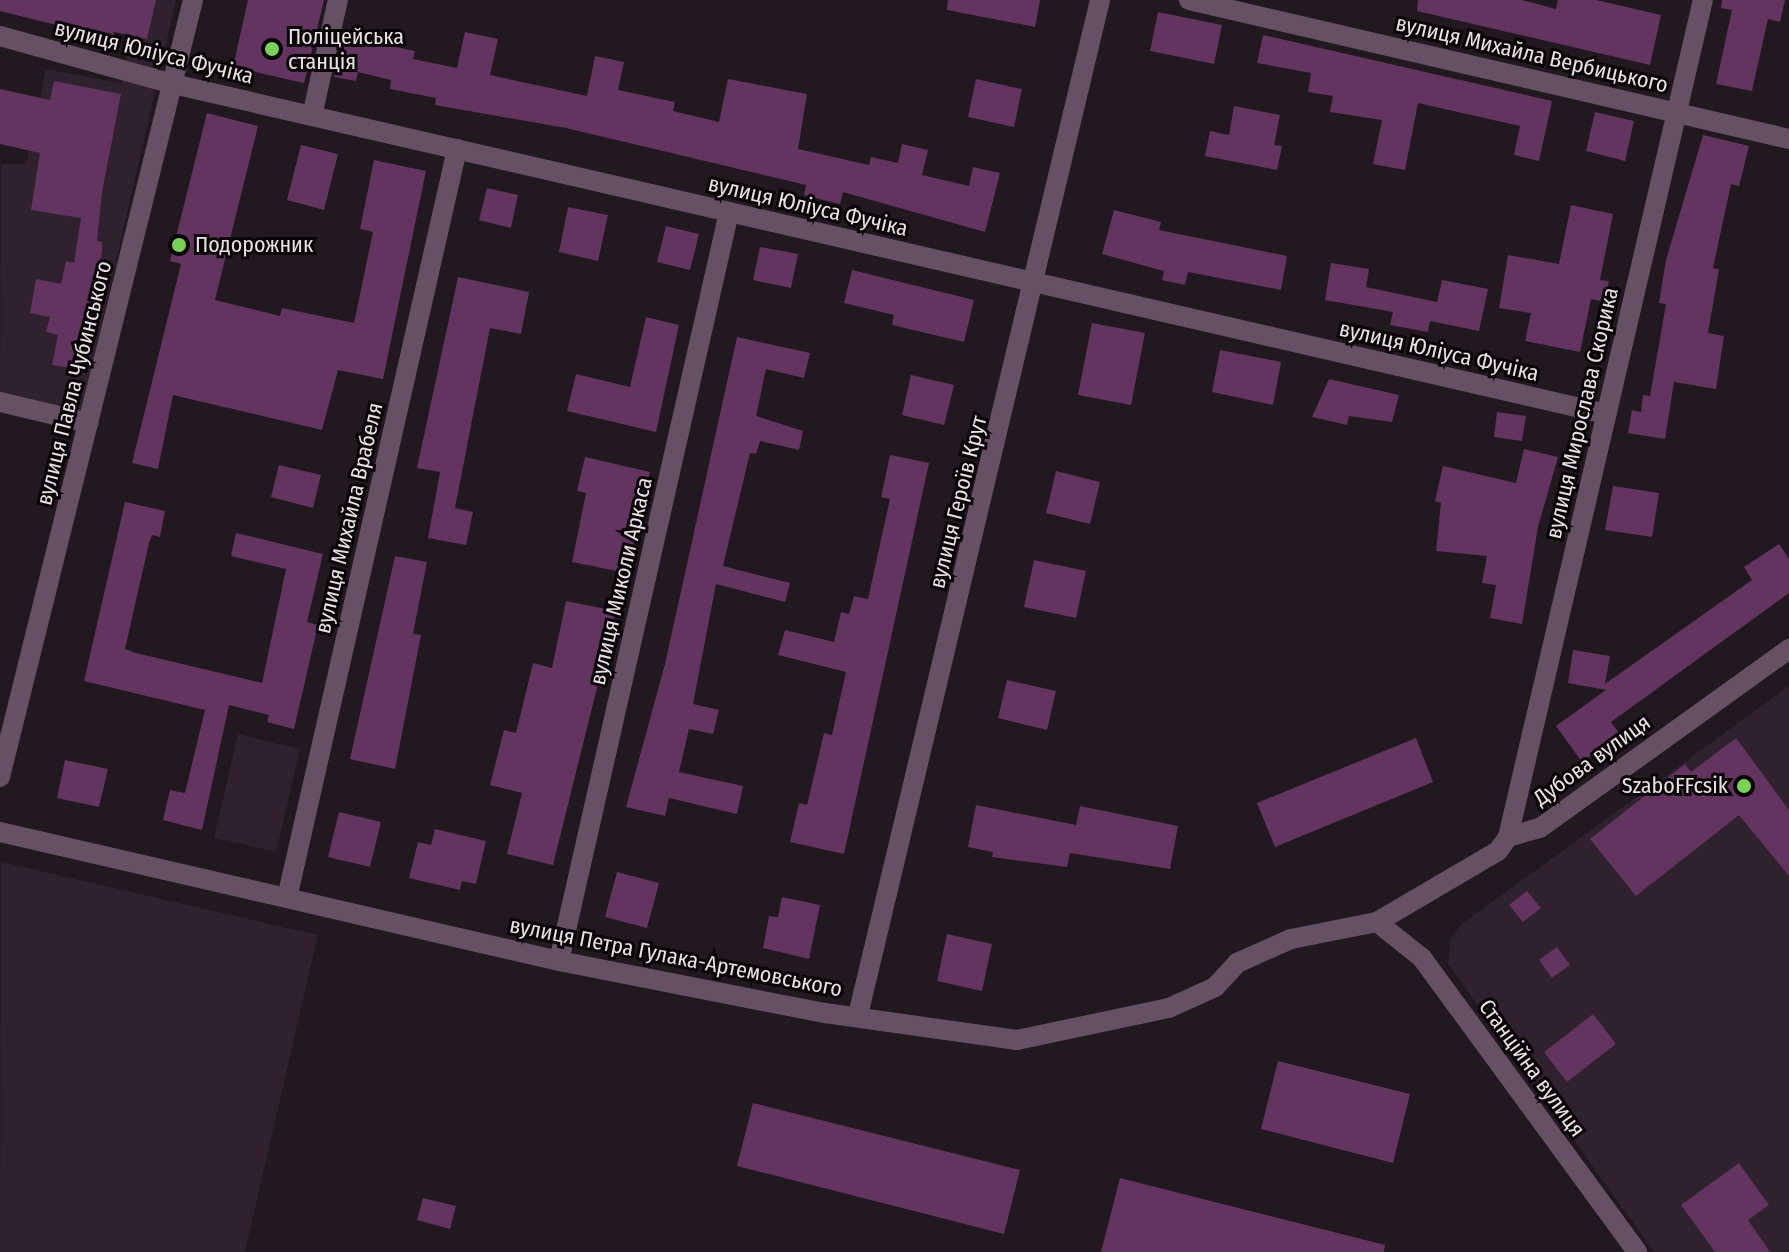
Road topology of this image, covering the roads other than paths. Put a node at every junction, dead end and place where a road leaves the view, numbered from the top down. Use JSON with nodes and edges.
{"nodes":[{"id":1,"x":193,"y":0,"type":"edge"},
{"id":2,"x":338,"y":0,"type":"edge"},
{"id":3,"x":1100,"y":0,"type":"edge"},
{"id":4,"x":1189,"y":0,"type":"edge"},
{"id":5,"x":1703,"y":0,"type":"edge"},
{"id":6,"x":0,"y":36,"type":"edge"},
{"id":7,"x":173,"y":84,"type":"junction"},
{"id":8,"x":1677,"y":112,"type":"junction"},
{"id":9,"x":312,"y":116,"type":"junction"},
{"id":10,"x":1789,"y":139,"type":"edge"},
{"id":11,"x":457,"y":149,"type":"junction"},
{"id":12,"x":729,"y":212,"type":"junction"},
{"id":13,"x":1036,"y":283,"type":"junction"},
{"id":14,"x":0,"y":402,"type":"edge"},
{"id":15,"x":1607,"y":414,"type":"junction"},
{"id":16,"x":89,"y":423,"type":"junction"},
{"id":17,"x":1789,"y":649,"type":"edge"},
{"id":18,"x":0,"y":777,"type":"edge"},
{"id":19,"x":0,"y":832,"type":"edge"},
{"id":20,"x":1508,"y":837,"type":"junction"},
{"id":21,"x":287,"y":898,"type":"junction"},
{"id":22,"x":1377,"y":922,"type":"junction"},
{"id":23,"x":559,"y":961,"type":"junction"},
{"id":24,"x":858,"y":1015,"type":"junction"},
{"id":25,"x":1637,"y":1252,"type":"edge"}],
"edges":[{"from":1,"to":7,"type":"street","name":"вулиця Павла Чубинського"},
{"from":2,"to":9,"type":"street"},
{"from":3,"to":13,"type":"street","name":"вулиця Героїв Крут"},
{"from":4,"to":8,"type":"street","name":"вулиця Михайла Вербицького"},
{"from":5,"to":8,"type":"street","name":"вулиця Мирослава Скорика"},
{"from":6,"to":7,"type":"street","name":"вулиця Юліуса Фучіка"},
{"from":7,"to":9,"type":"street","name":"вулиця Юліуса Фучіка"},
{"from":7,"to":16,"type":"street","name":"вулиця Павла Чубинського"},
{"from":8,"to":10,"type":"street","name":"вулиця Михайла Вербицького"},
{"from":8,"to":15,"type":"street","name":"вулиця Мирослава Скорика"},
{"from":9,"to":11,"type":"street","name":"вулиця Юліуса Фучіка"},
{"from":11,"to":12,"type":"street","name":"вулиця Юліуса Фучіка"},
{"from":11,"to":21,"type":"street","name":"вулиця Михайла Врабеля"},
{"from":12,"to":13,"type":"street","name":"вулиця Юліуса Фучіка"},
{"from":12,"to":23,"type":"street","name":"вулиця Миколи Аркаса"},
{"from":13,"to":15,"type":"street","name":"вулиця Юліуса Фучіка"},
{"from":13,"to":24,"type":"street","name":"вулиця Героїв Крут"},
{"from":14,"to":16,"type":"street"},
{"from":15,"to":20,"type":"street","name":"вулиця Мирослава Скорика"},
{"from":16,"to":18,"type":"street","name":"вулиця Павла Чубинського"},
{"from":17,"to":20,"type":"street","name":"Дубова вулиця"},
{"from":19,"to":21,"type":"street","name":"вулиця Петра Гулака-Артемовського"},
{"from":20,"to":22,"type":"street","name":"Дубова вулиця"},
{"from":21,"to":23,"type":"street","name":"вулиця Петра Гулака-Артемовського"},
{"from":22,"to":24,"type":"street","name":"вулиця Петра Гулака-Артемовського"},
{"from":22,"to":25,"type":"street","name":"Станційна вулиця"},
{"from":23,"to":24,"type":"street","name":"вулиця Петра Гулака-Артемовського"}]}
